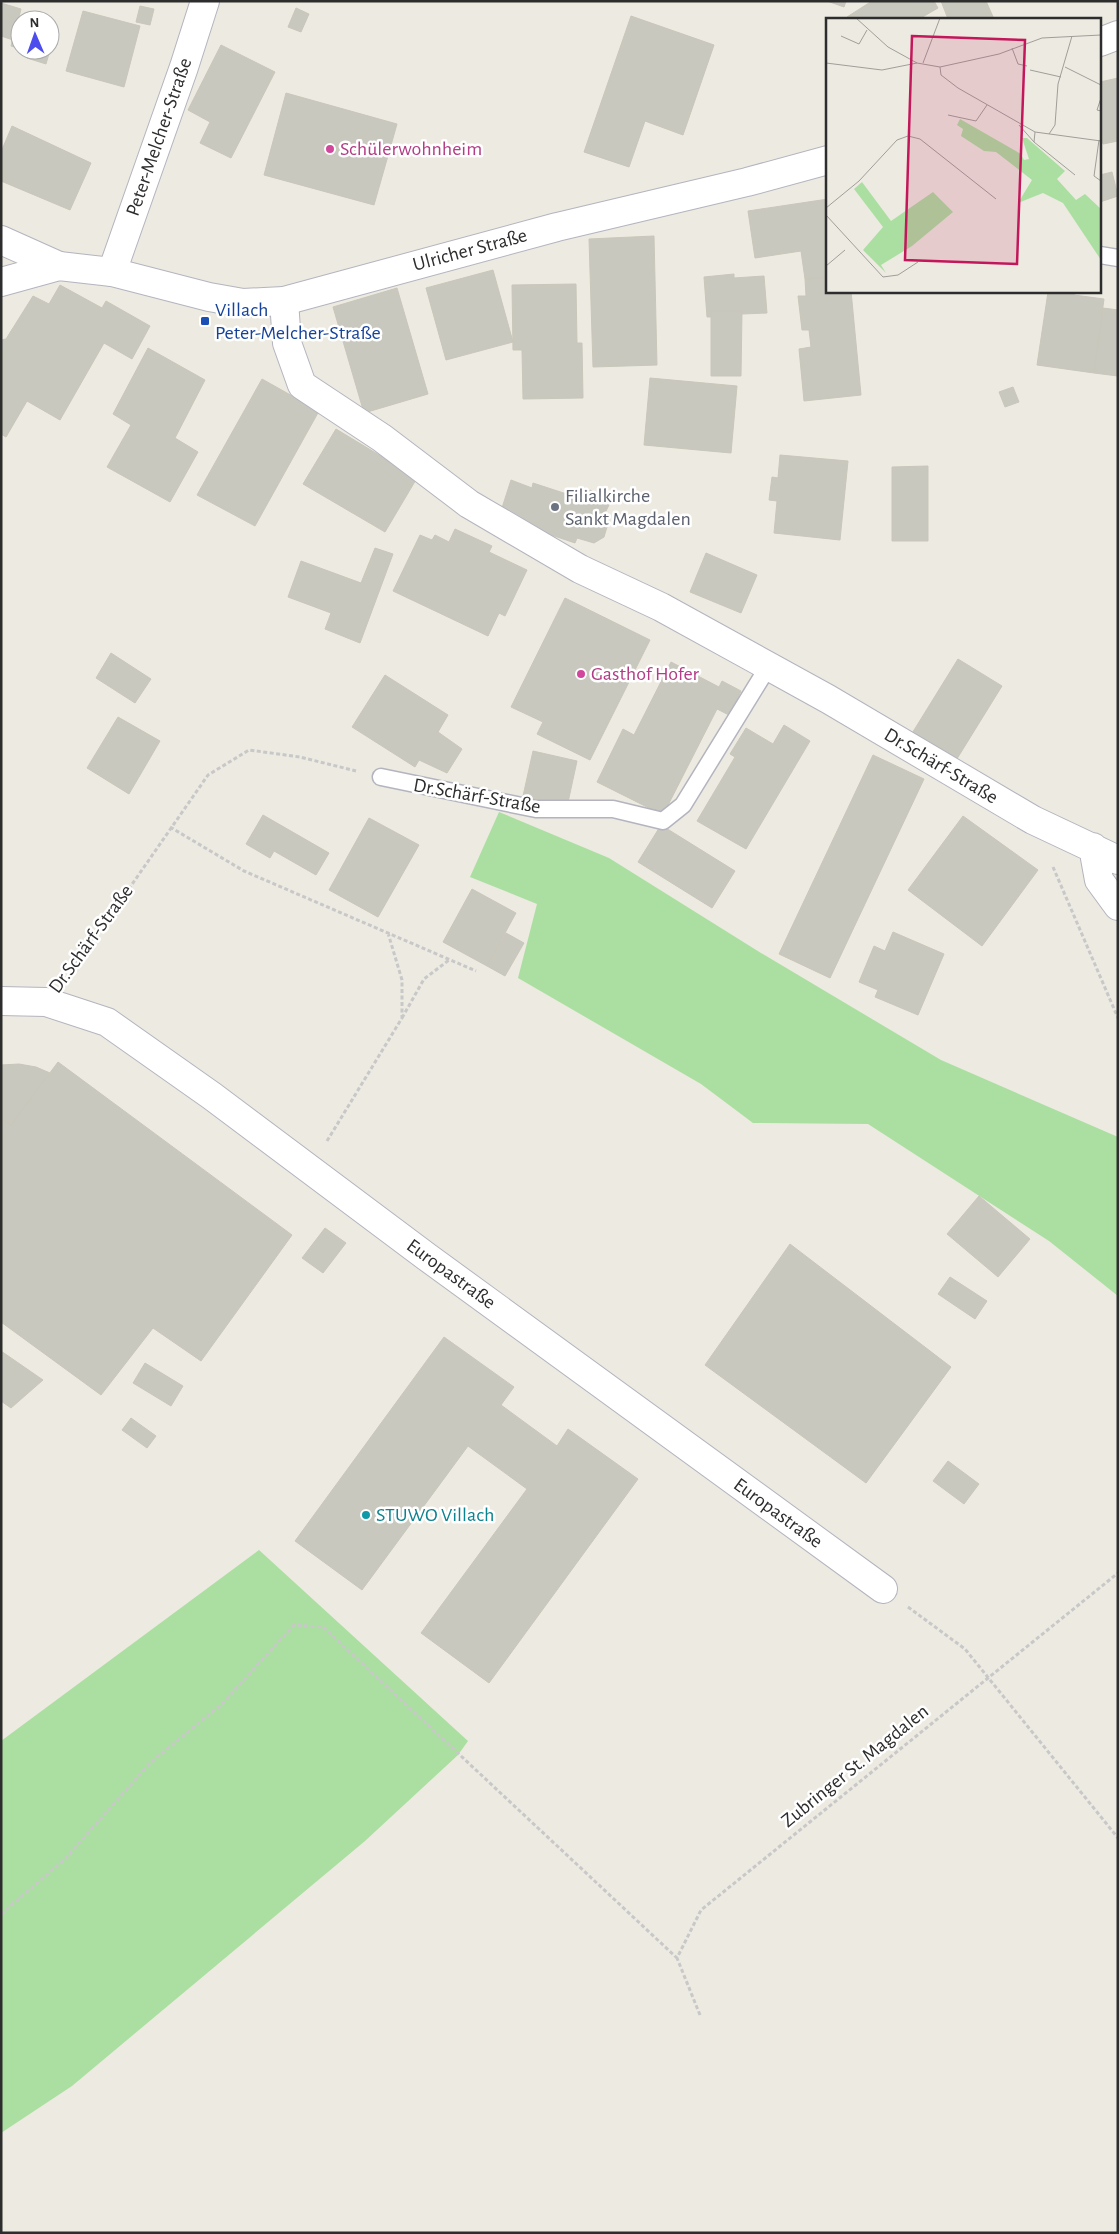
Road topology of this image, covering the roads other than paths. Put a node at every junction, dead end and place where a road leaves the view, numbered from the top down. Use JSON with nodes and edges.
{"nodes":[{"id":1,"x":204,"y":1,"type":"edge"},
{"id":2,"x":1118,"y":35,"type":"edge"},
{"id":3,"x":1102,"y":41,"type":"edge"},
{"id":4,"x":826,"y":161,"type":"edge"},
{"id":5,"x":1,"y":240,"type":"edge"},
{"id":6,"x":1102,"y":256,"type":"edge"},
{"id":7,"x":1118,"y":258,"type":"edge"},
{"id":8,"x":59,"y":266,"type":"junction"},
{"id":9,"x":112,"y":272,"type":"junction"},
{"id":10,"x":1,"y":282,"type":"edge"},
{"id":11,"x":284,"y":301,"type":"junction"},
{"id":12,"x":768,"y":667,"type":"junction"},
{"id":13,"x":381,"y":778,"type":"road end"},
{"id":14,"x":1093,"y":848,"type":"junction"},
{"id":15,"x":1118,"y":860,"type":"edge"},
{"id":16,"x":1118,"y":906,"type":"edge"},
{"id":17,"x":1,"y":1001,"type":"edge"},
{"id":18,"x":883,"y":1589,"type":"road end"}],
"edges":[{"from":1,"to":9,"type":"street","name":"Peter-Melcher-Straße"},
{"from":2,"to":3,"type":"street"},
{"from":4,"to":11,"type":"street","name":"Ulricher Straße"},
{"from":5,"to":8,"type":"street"},
{"from":6,"to":7,"type":"lane"},
{"from":8,"to":9,"type":"street","name":"Ulricher Straße"},
{"from":8,"to":10,"type":"street"},
{"from":9,"to":11,"type":"street","name":"Ulricher Straße"},
{"from":11,"to":12,"type":"street","name":"Dr.Schärf-Straße"},
{"from":12,"to":13,"type":"lane","name":"Dr.Schärf-Straße"},
{"from":12,"to":14,"type":"street","name":"Dr.Schärf-Straße"},
{"from":14,"to":15,"type":"street","name":"Dr.Schärf-Straße"},
{"from":14,"to":16,"type":"street"},
{"from":17,"to":18,"type":"street","name":"Europastraße"}]}
